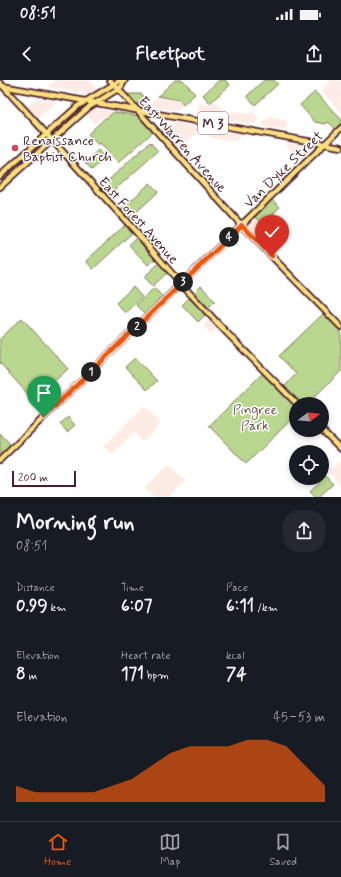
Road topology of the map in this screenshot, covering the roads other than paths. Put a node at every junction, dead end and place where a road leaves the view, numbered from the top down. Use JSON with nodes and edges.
{"nodes":[{"id":1,"x":110,"y":80,"type":"edge"},
{"id":2,"x":121,"y":80,"type":"edge"},
{"id":3,"x":125,"y":80,"type":"edge"},
{"id":4,"x":113,"y":84,"type":"junction"},
{"id":5,"x":1,"y":85,"type":"edge"},
{"id":6,"x":106,"y":89,"type":"junction"},
{"id":7,"x":118,"y":89,"type":"junction"},
{"id":8,"x":110,"y":94,"type":"junction"},
{"id":9,"x":86,"y":101,"type":"junction"},
{"id":10,"x":96,"y":103,"type":"junction"},
{"id":11,"x":78,"y":106,"type":"junction"},
{"id":12,"x":137,"y":110,"type":"junction"},
{"id":13,"x":82,"y":113,"type":"junction"},
{"id":14,"x":67,"y":115,"type":"junction"},
{"id":15,"x":72,"y":122,"type":"junction"},
{"id":16,"x":341,"y":128,"type":"edge"},
{"id":17,"x":47,"y":134,"type":"junction"},
{"id":18,"x":52,"y":140,"type":"junction"},
{"id":19,"x":38,"y":142,"type":"junction"},
{"id":20,"x":325,"y":144,"type":"junction"},
{"id":21,"x":341,"y":147,"type":"edge"},
{"id":22,"x":43,"y":148,"type":"junction"},
{"id":23,"x":0,"y":176,"type":"edge"},
{"id":24,"x":0,"y":187,"type":"edge"},
{"id":25,"x":242,"y":225,"type":"junction"},
{"id":26,"x":181,"y":284,"type":"junction"},
{"id":27,"x":341,"y":327,"type":"edge"},
{"id":28,"x":290,"y":397,"type":"edge"},
{"id":29,"x":329,"y":437,"type":"edge"},
{"id":30,"x":341,"y":450,"type":"edge"},
{"id":31,"x":0,"y":460,"type":"edge"}],
"edges":[{"from":1,"to":4,"type":"main road","name":"East Warren Avenue"},
{"from":2,"to":4,"type":"main road"},
{"from":3,"to":7,"type":"main road"},
{"from":4,"to":6,"type":"main road"},
{"from":4,"to":7,"type":"main road","name":"East Warren Avenue"},
{"from":5,"to":9,"type":"main road","number":"M 3"},
{"from":5,"to":17,"type":"main road","name":"East Forest Avenue"},
{"from":6,"to":8,"type":"main road"},
{"from":6,"to":9,"type":"main road"},
{"from":7,"to":8,"type":"main road"},
{"from":7,"to":12,"type":"main road","name":"East Warren Avenue"},
{"from":8,"to":10,"type":"main road"},
{"from":9,"to":10,"type":"main road","number":"M 3"},
{"from":9,"to":11,"type":"main road"},
{"from":10,"to":12,"type":"main road","number":"M 3"},
{"from":10,"to":13,"type":"main road"},
{"from":11,"to":13,"type":"main road"},
{"from":11,"to":14,"type":"main road"},
{"from":12,"to":20,"type":"main road","number":"M 3"},
{"from":12,"to":25,"type":"main road","name":"East Warren Avenue"},
{"from":13,"to":15,"type":"main road"},
{"from":14,"to":15,"type":"main road"},
{"from":14,"to":17,"type":"main road"},
{"from":15,"to":18,"type":"main road"},
{"from":16,"to":20,"type":"main road","name":"Van Dyke Street"},
{"from":17,"to":18,"type":"main road","name":"East Forest Avenue"},
{"from":17,"to":19,"type":"main road"},
{"from":18,"to":22,"type":"main road"},
{"from":18,"to":26,"type":"main road","name":"East Forest Avenue"},
{"from":19,"to":22,"type":"main road"},
{"from":19,"to":23,"type":"main road"},
{"from":20,"to":21,"type":"main road","number":"M 3"},
{"from":20,"to":25,"type":"main road","name":"Van Dyke Street"},
{"from":22,"to":24,"type":"main road"},
{"from":25,"to":26,"type":"main road","name":"Van Dyke Street"},
{"from":25,"to":27,"type":"main road","name":"East Warren Avenue"},
{"from":26,"to":28,"type":"main road","name":"East Forest Avenue"},
{"from":26,"to":31,"type":"main road","name":"Van Dyke Street"},
{"from":29,"to":30,"type":"main road"}]}
